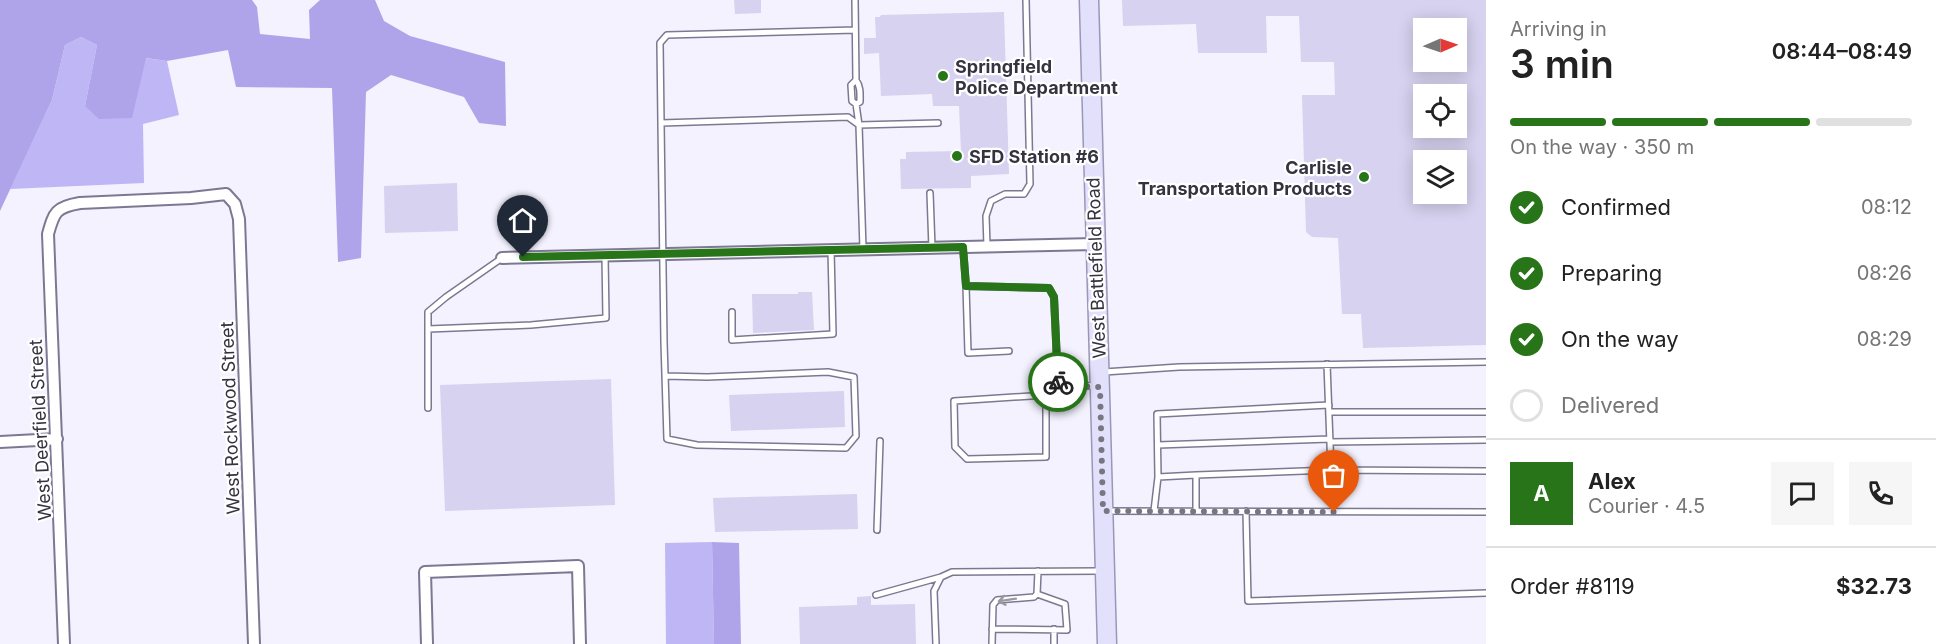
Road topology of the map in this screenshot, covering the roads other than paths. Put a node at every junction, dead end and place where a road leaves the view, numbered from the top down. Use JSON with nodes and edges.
{"nodes":[{"id":1,"x":855,"y":0,"type":"edge"},
{"id":2,"x":1026,"y":0,"type":"edge"},
{"id":3,"x":1089,"y":0,"type":"edge"},
{"id":4,"x":855,"y":30,"type":"junction"},
{"id":5,"x":661,"y":123,"type":"junction"},
{"id":6,"x":939,"y":123,"type":"dead end"},
{"id":7,"x":859,"y":125,"type":"junction"},
{"id":8,"x":930,"y":193,"type":"dead end"},
{"id":9,"x":53,"y":215,"type":"joint"},
{"id":10,"x":1095,"y":244,"type":"junction"},
{"id":11,"x":987,"y":246,"type":"junction"},
{"id":12,"x":963,"y":247,"type":"junction"},
{"id":13,"x":932,"y":248,"type":"junction"},
{"id":14,"x":863,"y":249,"type":"junction"},
{"id":15,"x":831,"y":250,"type":"junction"},
{"id":16,"x":663,"y":254,"type":"junction"},
{"id":17,"x":605,"y":255,"type":"junction"},
{"id":18,"x":502,"y":258,"type":"joint"},
{"id":19,"x":966,"y":286,"type":"junction"},
{"id":20,"x":732,"y":312,"type":"dead end"},
{"id":21,"x":428,"y":329,"type":"junction"},
{"id":22,"x":1009,"y":351,"type":"dead end"},
{"id":23,"x":1486,"y":362,"type":"edge"},
{"id":24,"x":1327,"y":364,"type":"junction"},
{"id":25,"x":665,"y":376,"type":"junction"},
{"id":26,"x":1100,"y":380,"type":"junction"},
{"id":27,"x":1058,"y":385,"type":"junction"},
{"id":28,"x":1046,"y":395,"type":"junction"},
{"id":29,"x":1329,"y":405,"type":"junction"},
{"id":30,"x":428,"y":408,"type":"dead end"},
{"id":31,"x":1329,"y":412,"type":"junction"},
{"id":32,"x":1486,"y":412,"type":"edge"},
{"id":33,"x":57,"y":439,"type":"junction"},
{"id":34,"x":1486,"y":440,"type":"edge"},
{"id":35,"x":880,"y":441,"type":"dead end"},
{"id":36,"x":1330,"y":441,"type":"junction"},
{"id":37,"x":0,"y":442,"type":"edge"},
{"id":38,"x":1158,"y":445,"type":"junction"},
{"id":39,"x":1331,"y":470,"type":"junction"},
{"id":40,"x":1486,"y":471,"type":"edge"},
{"id":41,"x":1196,"y":475,"type":"junction"},
{"id":42,"x":1158,"y":477,"type":"junction"},
{"id":43,"x":1103,"y":511,"type":"junction"},
{"id":44,"x":1154,"y":511,"type":"junction"},
{"id":45,"x":1196,"y":511,"type":"junction"},
{"id":46,"x":1246,"y":511,"type":"junction"},
{"id":47,"x":1486,"y":512,"type":"edge"},
{"id":48,"x":877,"y":530,"type":"dead end"},
{"id":49,"x":1038,"y":571,"type":"junction"},
{"id":50,"x":1105,"y":571,"type":"junction"},
{"id":51,"x":941,"y":577,"type":"junction"},
{"id":52,"x":1486,"y":593,"type":"edge"},
{"id":53,"x":1037,"y":594,"type":"junction"},
{"id":54,"x":876,"y":595,"type":"dead end"},
{"id":55,"x":992,"y":629,"type":"junction"},
{"id":56,"x":1054,"y":629,"type":"junction"},
{"id":57,"x":64,"y":644,"type":"edge"},
{"id":58,"x":254,"y":644,"type":"edge"},
{"id":59,"x":427,"y":644,"type":"edge"},
{"id":60,"x":580,"y":644,"type":"edge"},
{"id":61,"x":936,"y":644,"type":"edge"},
{"id":62,"x":992,"y":644,"type":"edge"},
{"id":63,"x":1054,"y":644,"type":"edge"},
{"id":64,"x":1107,"y":644,"type":"edge"}],
"edges":[{"from":1,"to":4,"type":"lane"},
{"from":2,"to":11,"type":"lane"},
{"from":3,"to":10,"type":"main road","name":"West Battlefield Road"},
{"from":4,"to":5,"type":"lane"},
{"from":4,"to":7,"type":"lane"},
{"from":5,"to":7,"type":"lane"},
{"from":5,"to":16,"type":"lane"},
{"from":6,"to":7,"type":"lane"},
{"from":7,"to":14,"type":"lane"},
{"from":8,"to":13,"type":"lane"},
{"from":9,"to":33,"type":"street","name":"West Deerfield Street"},
{"from":9,"to":58,"type":"street","name":"West Rockwood Street"},
{"from":10,"to":11,"type":"street"},
{"from":10,"to":26,"type":"main road","name":"West Battlefield Road"},
{"from":11,"to":12,"type":"street"},
{"from":12,"to":13,"type":"street"},
{"from":12,"to":19,"type":"lane"},
{"from":13,"to":14,"type":"street"},
{"from":14,"to":15,"type":"street"},
{"from":15,"to":16,"type":"street"},
{"from":15,"to":20,"type":"lane"},
{"from":16,"to":17,"type":"street"},
{"from":16,"to":25,"type":"lane"},
{"from":17,"to":18,"type":"street"},
{"from":17,"to":21,"type":"lane"},
{"from":18,"to":21,"type":"lane"},
{"from":19,"to":22,"type":"lane"},
{"from":19,"to":27,"type":"lane"},
{"from":21,"to":30,"type":"lane"},
{"from":23,"to":24,"type":"lane"},
{"from":24,"to":26,"type":"lane"},
{"from":24,"to":29,"type":"lane"},
{"from":25,"to":25,"type":"lane"},
{"from":26,"to":27,"type":"lane"},
{"from":26,"to":43,"type":"main road","name":"West Battlefield Road"},
{"from":27,"to":28,"type":"lane"},
{"from":28,"to":28,"type":"lane"},
{"from":29,"to":31,"type":"lane"},
{"from":29,"to":38,"type":"lane"},
{"from":31,"to":32,"type":"lane"},
{"from":31,"to":36,"type":"lane"},
{"from":33,"to":37,"type":"street"},
{"from":33,"to":57,"type":"street","name":"West Deerfield Street"},
{"from":34,"to":36,"type":"lane"},
{"from":35,"to":48,"type":"lane"},
{"from":36,"to":38,"type":"lane"},
{"from":36,"to":39,"type":"lane"},
{"from":38,"to":42,"type":"lane"},
{"from":39,"to":40,"type":"lane"},
{"from":39,"to":41,"type":"lane"},
{"from":41,"to":42,"type":"lane"},
{"from":41,"to":45,"type":"lane"},
{"from":42,"to":44,"type":"lane"},
{"from":43,"to":44,"type":"lane"},
{"from":43,"to":50,"type":"main road","name":"West Battlefield Road"},
{"from":44,"to":45,"type":"lane"},
{"from":45,"to":46,"type":"lane"},
{"from":46,"to":47,"type":"lane"},
{"from":46,"to":52,"type":"lane"},
{"from":49,"to":50,"type":"lane"},
{"from":49,"to":51,"type":"lane"},
{"from":49,"to":53,"type":"lane"},
{"from":50,"to":64,"type":"main road","name":"West Battlefield Road"},
{"from":51,"to":54,"type":"lane"},
{"from":51,"to":61,"type":"lane"},
{"from":53,"to":55,"type":"lane","one_way":true},
{"from":53,"to":56,"type":"lane"},
{"from":55,"to":56,"type":"lane"},
{"from":55,"to":62,"type":"lane"},
{"from":56,"to":63,"type":"lane"},
{"from":59,"to":60,"type":"street"}]}
